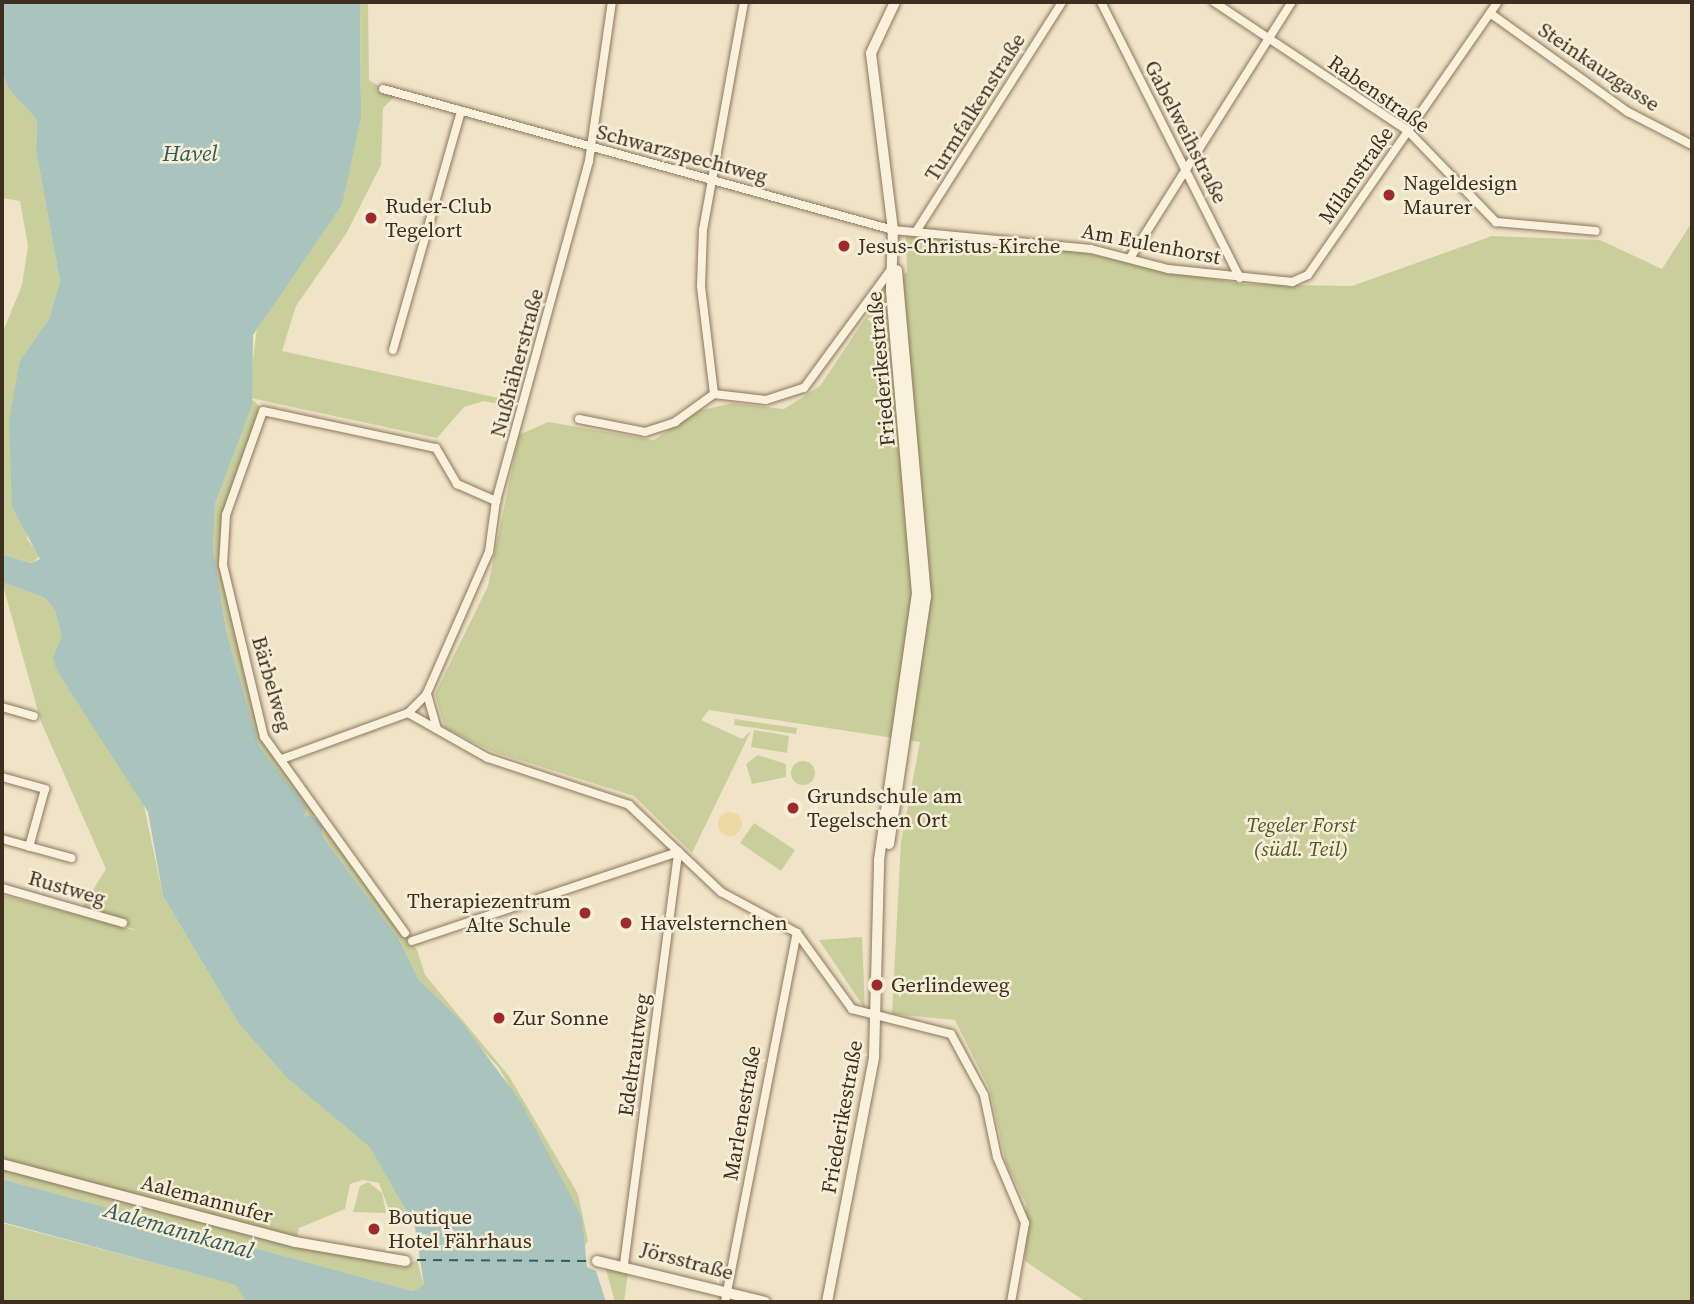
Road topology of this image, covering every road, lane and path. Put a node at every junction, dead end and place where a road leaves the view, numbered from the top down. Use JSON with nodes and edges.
{"nodes":[{"id":1,"x":612,"y":2,"type":"edge"},
{"id":2,"x":744,"y":2,"type":"edge"},
{"id":3,"x":895,"y":2,"type":"edge"},
{"id":4,"x":1062,"y":2,"type":"edge"},
{"id":5,"x":1101,"y":2,"type":"edge"},
{"id":6,"x":1214,"y":2,"type":"edge"},
{"id":7,"x":1292,"y":2,"type":"edge"},
{"id":8,"x":1498,"y":2,"type":"edge"},
{"id":9,"x":1490,"y":13,"type":"junction"},
{"id":10,"x":1268,"y":38,"type":"junction"},
{"id":11,"x":383,"y":89,"type":"dead end"},
{"id":12,"x":461,"y":111,"type":"junction"},
{"id":13,"x":1408,"y":131,"type":"junction"},
{"id":14,"x":1692,"y":145,"type":"edge"},
{"id":15,"x":590,"y":147,"type":"junction"},
{"id":16,"x":1184,"y":169,"type":"junction"},
{"id":17,"x":708,"y":179,"type":"junction"},
{"id":18,"x":893,"y":230,"type":"junction"},
{"id":19,"x":917,"y":230,"type":"junction"},
{"id":20,"x":1596,"y":231,"type":"dead end"},
{"id":21,"x":1130,"y":258,"type":"junction"},
{"id":22,"x":895,"y":264,"type":"junction"},
{"id":23,"x":1314,"y":266,"type":"joint"},
{"id":24,"x":1240,"y":278,"type":"junction"},
{"id":25,"x":393,"y":350,"type":"dead end"},
{"id":26,"x":714,"y":394,"type":"junction"},
{"id":27,"x":579,"y":419,"type":"dead end"},
{"id":28,"x":496,"y":501,"type":"junction"},
{"id":29,"x":427,"y":693,"type":"junction"},
{"id":30,"x":2,"y":707,"type":"edge"},
{"id":31,"x":408,"y":713,"type":"junction"},
{"id":32,"x":34,"y":716,"type":"dead end"},
{"id":33,"x":435,"y":725,"type":"junction"},
{"id":34,"x":282,"y":759,"type":"junction"},
{"id":35,"x":2,"y":777,"type":"edge"},
{"id":36,"x":2,"y":839,"type":"edge"},
{"id":37,"x":29,"y":847,"type":"junction"},
{"id":38,"x":678,"y":852,"type":"junction"},
{"id":39,"x":71,"y":858,"type":"dead end"},
{"id":40,"x":2,"y":888,"type":"edge"},
{"id":41,"x":123,"y":923,"type":"dead end"},
{"id":42,"x":405,"y":933,"type":"dead end"},
{"id":43,"x":797,"y":933,"type":"junction"},
{"id":44,"x":412,"y":941,"type":"dead end"},
{"id":45,"x":877,"y":1019,"type":"junction"},
{"id":46,"x":2,"y":1164,"type":"edge"},
{"id":47,"x":405,"y":1261,"type":"dead end"},
{"id":48,"x":597,"y":1261,"type":"dead end"},
{"id":49,"x":624,"y":1264,"type":"junction"},
{"id":50,"x":726,"y":1297,"type":"edge"},
{"id":51,"x":765,"y":1302,"type":"edge"},
{"id":52,"x":827,"y":1302,"type":"edge"},
{"id":53,"x":1011,"y":1302,"type":"edge"}],
"edges":[{"from":1,"to":15,"type":"street","name":"Nußhäherstraße"},
{"from":2,"to":17,"type":"street"},
{"from":3,"to":18,"type":"street","name":"Friederikestraße"},
{"from":4,"to":19,"type":"street","name":"Turmfalkenstraße"},
{"from":5,"to":16,"type":"street","name":"Gabelweihstraße"},
{"from":6,"to":10,"type":"street","name":"Rabenstraße"},
{"from":7,"to":10,"type":"street"},
{"from":8,"to":9,"type":"street","name":"Milanstraße"},
{"from":9,"to":13,"type":"street","name":"Milanstraße"},
{"from":9,"to":14,"type":"street","name":"Steinkauzgasse"},
{"from":10,"to":13,"type":"street","name":"Rabenstraße"},
{"from":10,"to":16,"type":"street"},
{"from":11,"to":12,"type":"street","name":"Schwarzspechtweg"},
{"from":12,"to":15,"type":"street","name":"Schwarzspechtweg"},
{"from":12,"to":25,"type":"street"},
{"from":13,"to":20,"type":"street","name":"Rabenstraße"},
{"from":13,"to":23,"type":"street","name":"Milanstraße"},
{"from":15,"to":17,"type":"street","name":"Schwarzspechtweg"},
{"from":15,"to":28,"type":"street","name":"Nußhäherstraße"},
{"from":16,"to":21,"type":"street"},
{"from":16,"to":24,"type":"street","name":"Gabelweihstraße"},
{"from":17,"to":18,"type":"street","name":"Schwarzspechtweg"},
{"from":17,"to":26,"type":"street"},
{"from":18,"to":19,"type":"street","name":"Am Eulenhorst"},
{"from":18,"to":22,"type":"street","name":"Friederikestraße"},
{"from":19,"to":21,"type":"street","name":"Am Eulenhorst"},
{"from":21,"to":24,"type":"street","name":"Am Eulenhorst"},
{"from":22,"to":26,"type":"street"},
{"from":22,"to":45,"type":"street","name":"Friederikestraße"},
{"from":23,"to":24,"type":"street","name":"Am Eulenhorst"},
{"from":26,"to":27,"type":"street"},
{"from":28,"to":29,"type":"street","name":"Nußhäherstraße"},
{"from":28,"to":34,"type":"street","name":"Bärbelweg"},
{"from":29,"to":31,"type":"street","name":"Nußhäherstraße"},
{"from":29,"to":33,"type":"street"},
{"from":30,"to":32,"type":"street"},
{"from":31,"to":33,"type":"street"},
{"from":31,"to":34,"type":"street"},
{"from":33,"to":38,"type":"street"},
{"from":34,"to":42,"type":"street","name":"Bärbelweg"},
{"from":35,"to":37,"type":"street"},
{"from":36,"to":37,"type":"street"},
{"from":37,"to":39,"type":"street"},
{"from":38,"to":43,"type":"street"},
{"from":38,"to":44,"type":"street"},
{"from":38,"to":49,"type":"street","name":"Edeltrautweg"},
{"from":40,"to":41,"type":"street","name":"Rustweg"},
{"from":43,"to":45,"type":"street"},
{"from":43,"to":50,"type":"street","name":"Marlenestraße"},
{"from":45,"to":52,"type":"street","name":"Friederikestraße"},
{"from":45,"to":53,"type":"street"},
{"from":46,"to":47,"type":"street","name":"Aalemannufer"},
{"from":48,"to":49,"type":"street","name":"Jörsstraße"},
{"from":49,"to":50,"type":"street","name":"Jörsstraße"},
{"from":50,"to":51,"type":"street","name":"Jörsstraße"}]}
